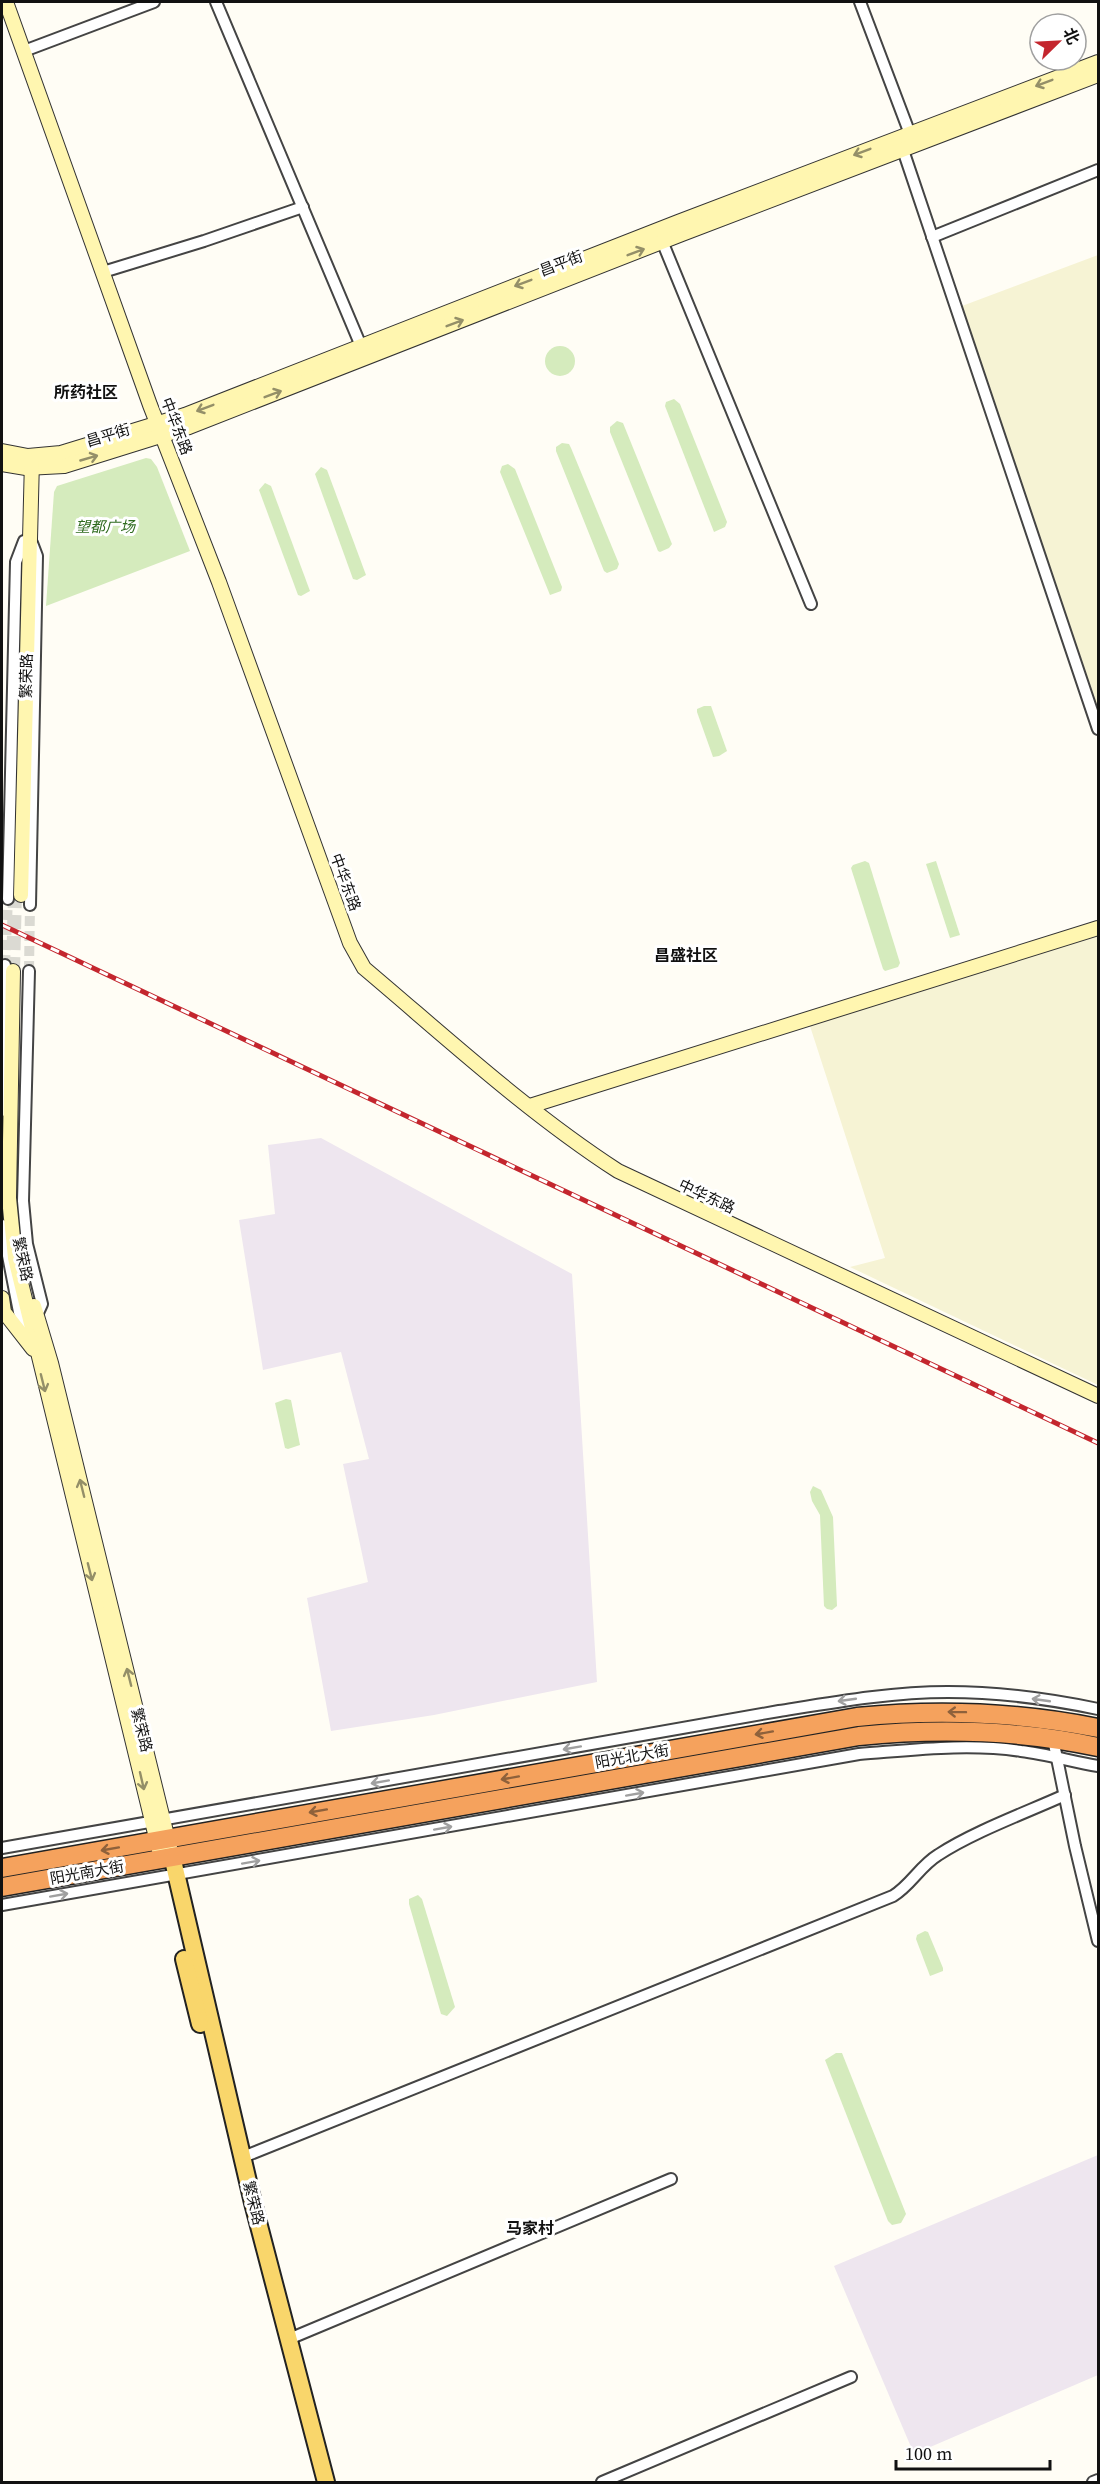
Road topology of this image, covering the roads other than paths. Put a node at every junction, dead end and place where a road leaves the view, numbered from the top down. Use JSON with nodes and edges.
{"nodes":[{"id":1,"x":6,"y":2,"type":"edge"},
{"id":2,"x":154,"y":2,"type":"edge"},
{"id":3,"x":216,"y":2,"type":"edge"},
{"id":4,"x":860,"y":2,"type":"edge"},
{"id":5,"x":24,"y":51,"type":"junction"},
{"id":6,"x":1098,"y":62,"type":"edge"},
{"id":7,"x":1098,"y":75,"type":"edge"},
{"id":8,"x":910,"y":134,"type":"junction"},
{"id":9,"x":903,"y":150,"type":"junction"},
{"id":10,"x":1098,"y":170,"type":"edge"},
{"id":11,"x":303,"y":207,"type":"junction"},
{"id":12,"x":932,"y":237,"type":"junction"},
{"id":13,"x":662,"y":241,"type":"junction"},
{"id":14,"x":103,"y":272,"type":"junction"},
{"id":15,"x":361,"y":346,"type":"junction"},
{"id":16,"x":160,"y":430,"type":"junction"},
{"id":17,"x":2,"y":451,"type":"edge"},
{"id":18,"x":29,"y":462,"type":"junction"},
{"id":19,"x":2,"y":464,"type":"edge"},
{"id":20,"x":811,"y":604,"type":"dead end"},
{"id":21,"x":1098,"y":729,"type":"edge"},
{"id":22,"x":19,"y":898,"type":"tunnel mouth"},
{"id":23,"x":1098,"y":928,"type":"edge"},
{"id":24,"x":17,"y":970,"type":"junction"},
{"id":25,"x":530,"y":1106,"type":"junction"},
{"id":26,"x":2,"y":1111,"type":"edge"},
{"id":27,"x":2,"y":1225,"type":"edge"},
{"id":28,"x":2,"y":1298,"type":"edge"},
{"id":29,"x":36,"y":1353,"type":"junction"},
{"id":30,"x":1098,"y":1395,"type":"edge"},
{"id":31,"x":1098,"y":1709,"type":"edge"},
{"id":32,"x":1098,"y":1728,"type":"edge"},
{"id":33,"x":1053,"y":1738,"type":"junction"},
{"id":34,"x":1098,"y":1747,"type":"edge"},
{"id":35,"x":1057,"y":1759,"type":"junction"},
{"id":36,"x":1098,"y":1766,"type":"edge"},
{"id":37,"x":1065,"y":1795,"type":"junction"},
{"id":38,"x":158,"y":1821,"type":"junction"},
{"id":39,"x":162,"y":1839,"type":"junction"},
{"id":40,"x":2,"y":1848,"type":"edge"},
{"id":41,"x":166,"y":1857,"type":"junction"},
{"id":42,"x":2,"y":1868,"type":"edge"},
{"id":43,"x":171,"y":1876,"type":"junction"},
{"id":44,"x":2,"y":1887,"type":"edge"},
{"id":45,"x":2,"y":1905,"type":"edge"},
{"id":46,"x":1098,"y":1941,"type":"edge"},
{"id":47,"x":243,"y":2157,"type":"junction"},
{"id":48,"x":672,"y":2179,"type":"dead end"},
{"id":49,"x":289,"y":2339,"type":"junction"},
{"id":50,"x":852,"y":2377,"type":"dead end"},
{"id":51,"x":1098,"y":2480,"type":"edge"},
{"id":52,"x":316,"y":2482,"type":"edge"},
{"id":53,"x":326,"y":2482,"type":"edge"},
{"id":54,"x":602,"y":2482,"type":"edge"},
{"id":55,"x":1093,"y":2482,"type":"edge"}],
"edges":[{"from":1,"to":5,"type":"street","name":"中华东路"},
{"from":2,"to":5,"type":"street"},
{"from":3,"to":11,"type":"street"},
{"from":4,"to":8,"type":"street"},
{"from":5,"to":14,"type":"street","name":"中华东路"},
{"from":6,"to":8,"type":"street","name":"昌平街","one_way":true},
{"from":7,"to":9,"type":"street","name":"昌平街"},
{"from":8,"to":15,"type":"street","name":"昌平街","one_way":true},
{"from":9,"to":12,"type":"street"},
{"from":9,"to":13,"type":"street","name":"昌平街"},
{"from":10,"to":12,"type":"street"},
{"from":11,"to":14,"type":"street"},
{"from":11,"to":15,"type":"street"},
{"from":12,"to":21,"type":"street"},
{"from":16,"to":13,"type":"street","name":"昌平街","one_way":true},
{"from":13,"to":20,"type":"street"},
{"from":14,"to":16,"type":"street","name":"中华东路"},
{"from":15,"to":16,"type":"street","name":"昌平街","one_way":true},
{"from":16,"to":18,"type":"street","name":"昌平街"},
{"from":16,"to":25,"type":"street","name":"中华东路"},
{"from":17,"to":18,"type":"street"},
{"from":18,"to":19,"type":"street"},
{"from":18,"to":22,"type":"street","name":"繁荣路"},
{"from":23,"to":25,"type":"street"},
{"from":24,"to":26,"type":"street"},
{"from":24,"to":29,"type":"street","name":"繁荣路"},
{"from":38,"to":24,"type":"street","name":"繁荣路","one_way":true},
{"from":25,"to":30,"type":"street","name":"中华东路"},
{"from":27,"to":29,"type":"street"},
{"from":28,"to":29,"type":"street"},
{"from":29,"to":38,"type":"street","name":"繁荣路","one_way":true},
{"from":31,"to":38,"type":"street","one_way":true},
{"from":32,"to":39,"type":"highway","name":"阳光北大街","one_way":true},
{"from":33,"to":34,"type":"highway","name":"阳光北大街"},
{"from":33,"to":35,"type":"street"},
{"from":33,"to":41,"type":"highway","name":"阳光北大街"},
{"from":35,"to":36,"type":"street"},
{"from":35,"to":37,"type":"street"},
{"from":43,"to":35,"type":"street","one_way":true},
{"from":37,"to":46,"type":"street"},
{"from":37,"to":47,"type":"street"},
{"from":38,"to":39,"type":"street","name":"繁荣路"},
{"from":38,"to":40,"type":"street"},
{"from":39,"to":41,"type":"street","name":"繁荣路"},
{"from":39,"to":42,"type":"highway","name":"阳光南大街","one_way":true},
{"from":41,"to":43,"type":"main road","name":"繁荣路"},
{"from":41,"to":44,"type":"highway","name":"阳光南大街"},
{"from":45,"to":43,"type":"street","one_way":true},
{"from":43,"to":47,"type":"main road","name":"繁荣路"},
{"from":43,"to":52,"type":"main road","name":"繁荣路"},
{"from":47,"to":49,"type":"main road","name":"繁荣路"},
{"from":48,"to":49,"type":"street"},
{"from":49,"to":53,"type":"main road","name":"繁荣路"},
{"from":50,"to":54,"type":"street"},
{"from":51,"to":55,"type":"street"}]}
